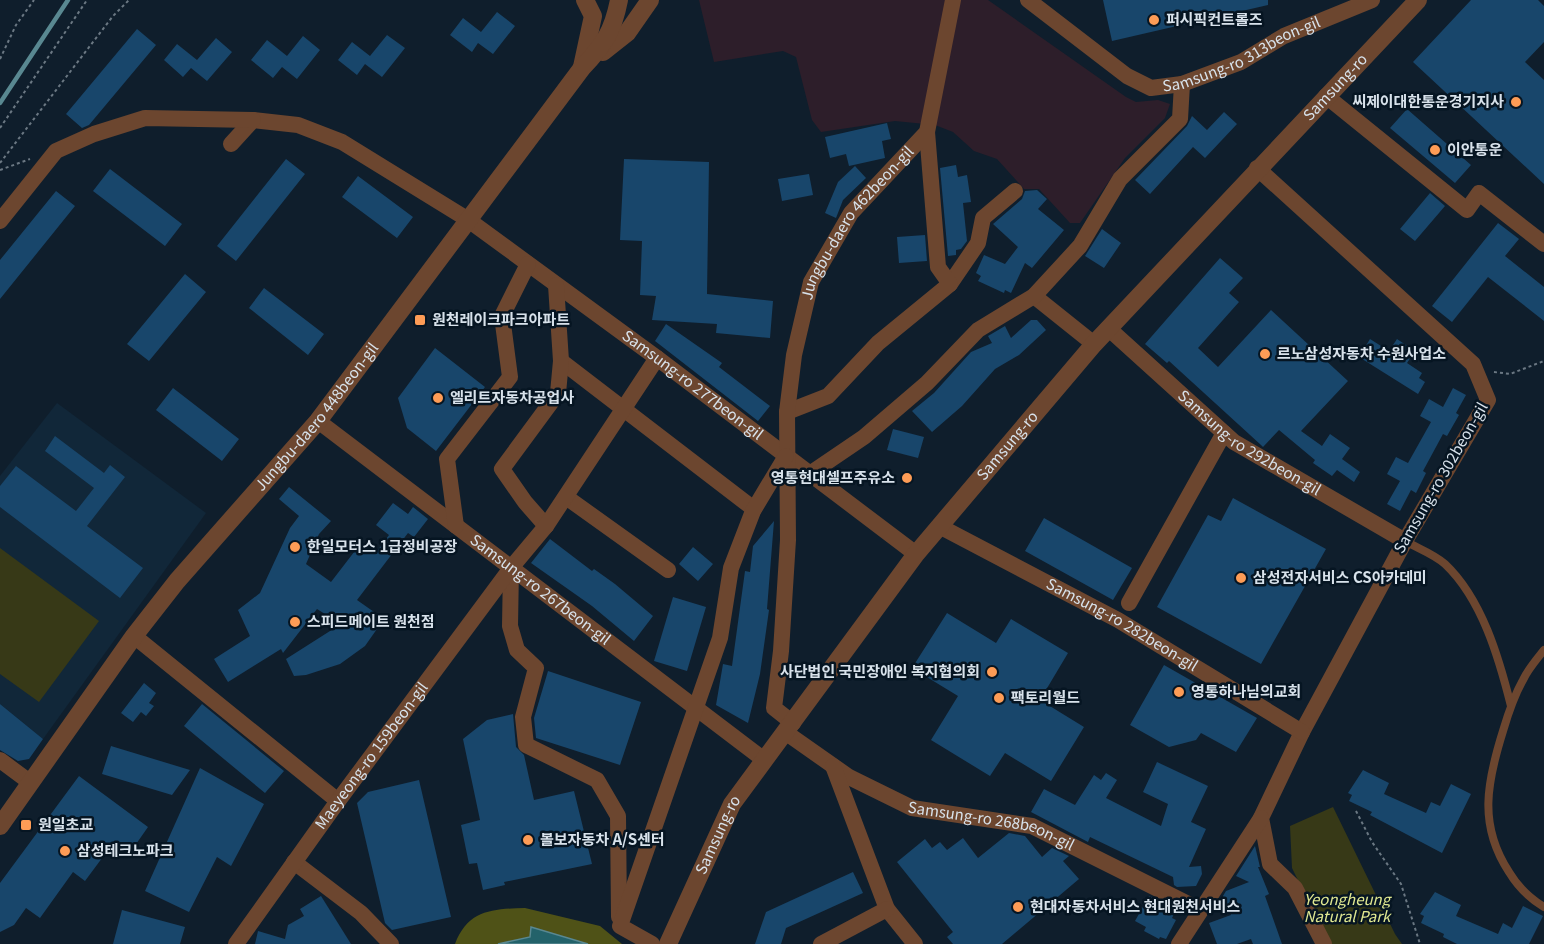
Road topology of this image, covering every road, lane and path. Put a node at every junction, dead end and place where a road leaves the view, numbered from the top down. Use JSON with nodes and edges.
{"nodes":[{"id":1,"x":34,"y":0,"type":"edge"},
{"id":2,"x":87,"y":0,"type":"edge"},
{"id":3,"x":129,"y":0,"type":"edge"},
{"id":4,"x":585,"y":0,"type":"edge"},
{"id":5,"x":619,"y":0,"type":"edge"},
{"id":6,"x":650,"y":0,"type":"edge"},
{"id":7,"x":953,"y":0,"type":"edge"},
{"id":8,"x":1028,"y":0,"type":"edge"},
{"id":9,"x":1372,"y":0,"type":"edge"},
{"id":10,"x":1418,"y":0,"type":"edge"},
{"id":11,"x":0,"y":60,"type":"edge"},
{"id":12,"x":582,"y":68,"type":"junction"},
{"id":13,"x":1182,"y":84,"type":"junction"},
{"id":14,"x":1326,"y":96,"type":"junction"},
{"id":15,"x":253,"y":120,"type":"junction"},
{"id":16,"x":0,"y":128,"type":"edge"},
{"id":17,"x":927,"y":132,"type":"junction"},
{"id":18,"x":231,"y":144,"type":"dead end"},
{"id":19,"x":0,"y":163,"type":"edge"},
{"id":20,"x":1257,"y":168,"type":"junction"},
{"id":21,"x":1016,"y":190,"type":"dead end"},
{"id":22,"x":466,"y":219,"type":"junction"},
{"id":23,"x":0,"y":221,"type":"edge"},
{"id":24,"x":1544,"y":244,"type":"edge"},
{"id":25,"x":528,"y":264,"type":"junction"},
{"id":26,"x":950,"y":284,"type":"junction"},
{"id":27,"x":556,"y":285,"type":"junction"},
{"id":28,"x":1034,"y":296,"type":"junction"},
{"id":29,"x":1108,"y":328,"type":"junction"},
{"id":30,"x":1094,"y":344,"type":"junction"},
{"id":31,"x":657,"y":358,"type":"junction"},
{"id":32,"x":561,"y":361,"type":"junction"},
{"id":33,"x":1544,"y":361,"type":"edge"},
{"id":34,"x":1476,"y":371,"type":"junction"},
{"id":35,"x":625,"y":410,"type":"junction"},
{"id":36,"x":787,"y":412,"type":"junction"},
{"id":37,"x":318,"y":420,"type":"junction"},
{"id":38,"x":1224,"y":433,"type":"junction"},
{"id":39,"x":786,"y":455,"type":"junction"},
{"id":40,"x":811,"y":473,"type":"junction"},
{"id":41,"x":566,"y":497,"type":"junction"},
{"id":42,"x":754,"y":509,"type":"junction"},
{"id":43,"x":456,"y":526,"type":"junction"},
{"id":44,"x":546,"y":526,"type":"junction"},
{"id":45,"x":939,"y":526,"type":"junction"},
{"id":46,"x":1404,"y":541,"type":"junction"},
{"id":47,"x":916,"y":554,"type":"junction"},
{"id":48,"x":511,"y":568,"type":"junction"},
{"id":49,"x":668,"y":570,"type":"dead end"},
{"id":50,"x":1129,"y":603,"type":"dead end"},
{"id":51,"x":134,"y":636,"type":"junction"},
{"id":52,"x":1544,"y":650,"type":"edge"},
{"id":53,"x":1511,"y":707,"type":"junction"},
{"id":54,"x":696,"y":709,"type":"junction"},
{"id":55,"x":789,"y":728,"type":"junction"},
{"id":56,"x":1302,"y":732,"type":"junction"},
{"id":57,"x":763,"y":759,"type":"junction"},
{"id":58,"x":0,"y":760,"type":"edge"},
{"id":59,"x":833,"y":766,"type":"junction"},
{"id":60,"x":31,"y":783,"type":"junction"},
{"id":61,"x":338,"y":801,"type":"junction"},
{"id":62,"x":1356,"y":811,"type":"dead end"},
{"id":63,"x":1261,"y":818,"type":"junction"},
{"id":64,"x":0,"y":826,"type":"edge"},
{"id":65,"x":294,"y":862,"type":"junction"},
{"id":66,"x":1544,"y":907,"type":"edge"},
{"id":67,"x":887,"y":909,"type":"junction"},
{"id":68,"x":1200,"y":910,"type":"junction"},
{"id":69,"x":620,"y":926,"type":"junction"},
{"id":70,"x":236,"y":944,"type":"edge"},
{"id":71,"x":391,"y":944,"type":"edge"},
{"id":72,"x":652,"y":944,"type":"edge"},
{"id":73,"x":668,"y":944,"type":"edge"},
{"id":74,"x":821,"y":944,"type":"edge"},
{"id":75,"x":915,"y":944,"type":"edge"},
{"id":76,"x":1179,"y":944,"type":"edge"},
{"id":77,"x":1324,"y":944,"type":"edge"},
{"id":78,"x":1420,"y":944,"type":"edge"}],
"edges":[{"from":1,"to":11,"type":"path"},
{"from":2,"to":16,"type":"path"},
{"from":3,"to":19,"type":"path"},
{"from":4,"to":12,"type":"street"},
{"from":5,"to":12,"type":"street","name":"Jungbu-daero 448beon-gil"},
{"from":6,"to":12,"type":"street"},
{"from":7,"to":17,"type":"street","name":"Jungbu-daero 462beon-gil"},
{"from":8,"to":13,"type":"street","name":"Samsung-ro 313beon-gil"},
{"from":9,"to":13,"type":"street","name":"Samsung-ro 313beon-gil"},
{"from":10,"to":14,"type":"street","name":"Samsung-ro"},
{"from":12,"to":22,"type":"street","name":"Jungbu-daero 448beon-gil"},
{"from":13,"to":28,"type":"street"},
{"from":14,"to":20,"type":"street","name":"Samsung-ro"},
{"from":14,"to":24,"type":"street"},
{"from":15,"to":18,"type":"street"},
{"from":15,"to":22,"type":"street","name":"Samsung-ro 277beon-gil"},
{"from":15,"to":23,"type":"street","name":"Samsung-ro 277beon-gil"},
{"from":17,"to":26,"type":"street"},
{"from":17,"to":36,"type":"street","name":"Jungbu-daero 462beon-gil"},
{"from":20,"to":29,"type":"street","name":"Samsung-ro"},
{"from":20,"to":34,"type":"street","name":"Samsung-ro 302beon-gil"},
{"from":21,"to":26,"type":"street"},
{"from":22,"to":25,"type":"street","name":"Samsung-ro 277beon-gil"},
{"from":22,"to":37,"type":"street","name":"Jungbu-daero 448beon-gil"},
{"from":25,"to":27,"type":"street","name":"Samsung-ro 277beon-gil"},
{"from":25,"to":43,"type":"street"},
{"from":26,"to":36,"type":"street"},
{"from":27,"to":31,"type":"street","name":"Samsung-ro 277beon-gil"},
{"from":27,"to":32,"type":"street"},
{"from":28,"to":30,"type":"street"},
{"from":28,"to":40,"type":"street"},
{"from":29,"to":30,"type":"street","name":"Samsung-ro"},
{"from":29,"to":38,"type":"street","name":"Samsung-ro 292beon-gil"},
{"from":30,"to":45,"type":"street","name":"Samsung-ro"},
{"from":31,"to":35,"type":"street","name":"Maeyeong-ro 159beon-gil"},
{"from":31,"to":39,"type":"street","name":"Samsung-ro 277beon-gil"},
{"from":32,"to":35,"type":"street"},
{"from":32,"to":44,"type":"street"},
{"from":33,"to":34,"type":"path"},
{"from":34,"to":46,"type":"street","name":"Samsung-ro 302beon-gil"},
{"from":35,"to":41,"type":"street","name":"Maeyeong-ro 159beon-gil"},
{"from":35,"to":42,"type":"street"},
{"from":36,"to":39,"type":"street","name":"Jungbu-daero 462beon-gil"},
{"from":37,"to":43,"type":"street","name":"Samsung-ro 267beon-gil"},
{"from":37,"to":51,"type":"street","name":"Jungbu-daero 448beon-gil"},
{"from":38,"to":46,"type":"street","name":"Samsung-ro 292beon-gil"},
{"from":38,"to":50,"type":"street"},
{"from":39,"to":40,"type":"street","name":"Samsung-ro 277beon-gil"},
{"from":39,"to":42,"type":"street"},
{"from":39,"to":55,"type":"street","name":"Jungbu-daero 462beon-gil"},
{"from":40,"to":47,"type":"street","name":"Samsung-ro 277beon-gil"},
{"from":41,"to":44,"type":"street","name":"Maeyeong-ro 159beon-gil"},
{"from":41,"to":49,"type":"street"},
{"from":42,"to":54,"type":"street"},
{"from":43,"to":48,"type":"street","name":"Samsung-ro 267beon-gil"},
{"from":44,"to":48,"type":"street","name":"Maeyeong-ro 159beon-gil"},
{"from":45,"to":47,"type":"street","name":"Samsung-ro"},
{"from":45,"to":56,"type":"street","name":"Samsung-ro 282beon-gil"},
{"from":46,"to":53,"type":"lane"},
{"from":46,"to":56,"type":"street","name":"Samsung-ro 302beon-gil"},
{"from":47,"to":55,"type":"street","name":"Samsung-ro"},
{"from":48,"to":54,"type":"street","name":"Samsung-ro 267beon-gil"},
{"from":48,"to":61,"type":"street","name":"Maeyeong-ro 159beon-gil"},
{"from":48,"to":69,"type":"street"},
{"from":51,"to":60,"type":"street","name":"Jungbu-daero 448beon-gil"},
{"from":51,"to":61,"type":"street"},
{"from":52,"to":53,"type":"lane"},
{"from":53,"to":66,"type":"lane"},
{"from":54,"to":57,"type":"street","name":"Samsung-ro 267beon-gil"},
{"from":54,"to":69,"type":"street"},
{"from":55,"to":57,"type":"street","name":"Samsung-ro"},
{"from":55,"to":59,"type":"street","name":"Samsung-ro 268beon-gil"},
{"from":56,"to":63,"type":"street","name":"Samsung-ro 302beon-gil"},
{"from":57,"to":73,"type":"street","name":"Samsung-ro"},
{"from":58,"to":60,"type":"street"},
{"from":59,"to":67,"type":"street"},
{"from":59,"to":68,"type":"street","name":"Samsung-ro 268beon-gil"},
{"from":60,"to":64,"type":"street","name":"Jungbu-daero 448beon-gil"},
{"from":61,"to":65,"type":"street","name":"Maeyeong-ro 159beon-gil"},
{"from":62,"to":78,"type":"path"},
{"from":63,"to":68,"type":"street","name":"Samsung-ro 302beon-gil"},
{"from":63,"to":77,"type":"street"},
{"from":65,"to":70,"type":"street","name":"Maeyeong-ro 159beon-gil"},
{"from":65,"to":71,"type":"street"},
{"from":67,"to":74,"type":"street"},
{"from":67,"to":75,"type":"street"},
{"from":68,"to":76,"type":"street","name":"Samsung-ro 302beon-gil"},
{"from":69,"to":72,"type":"street"}]}
